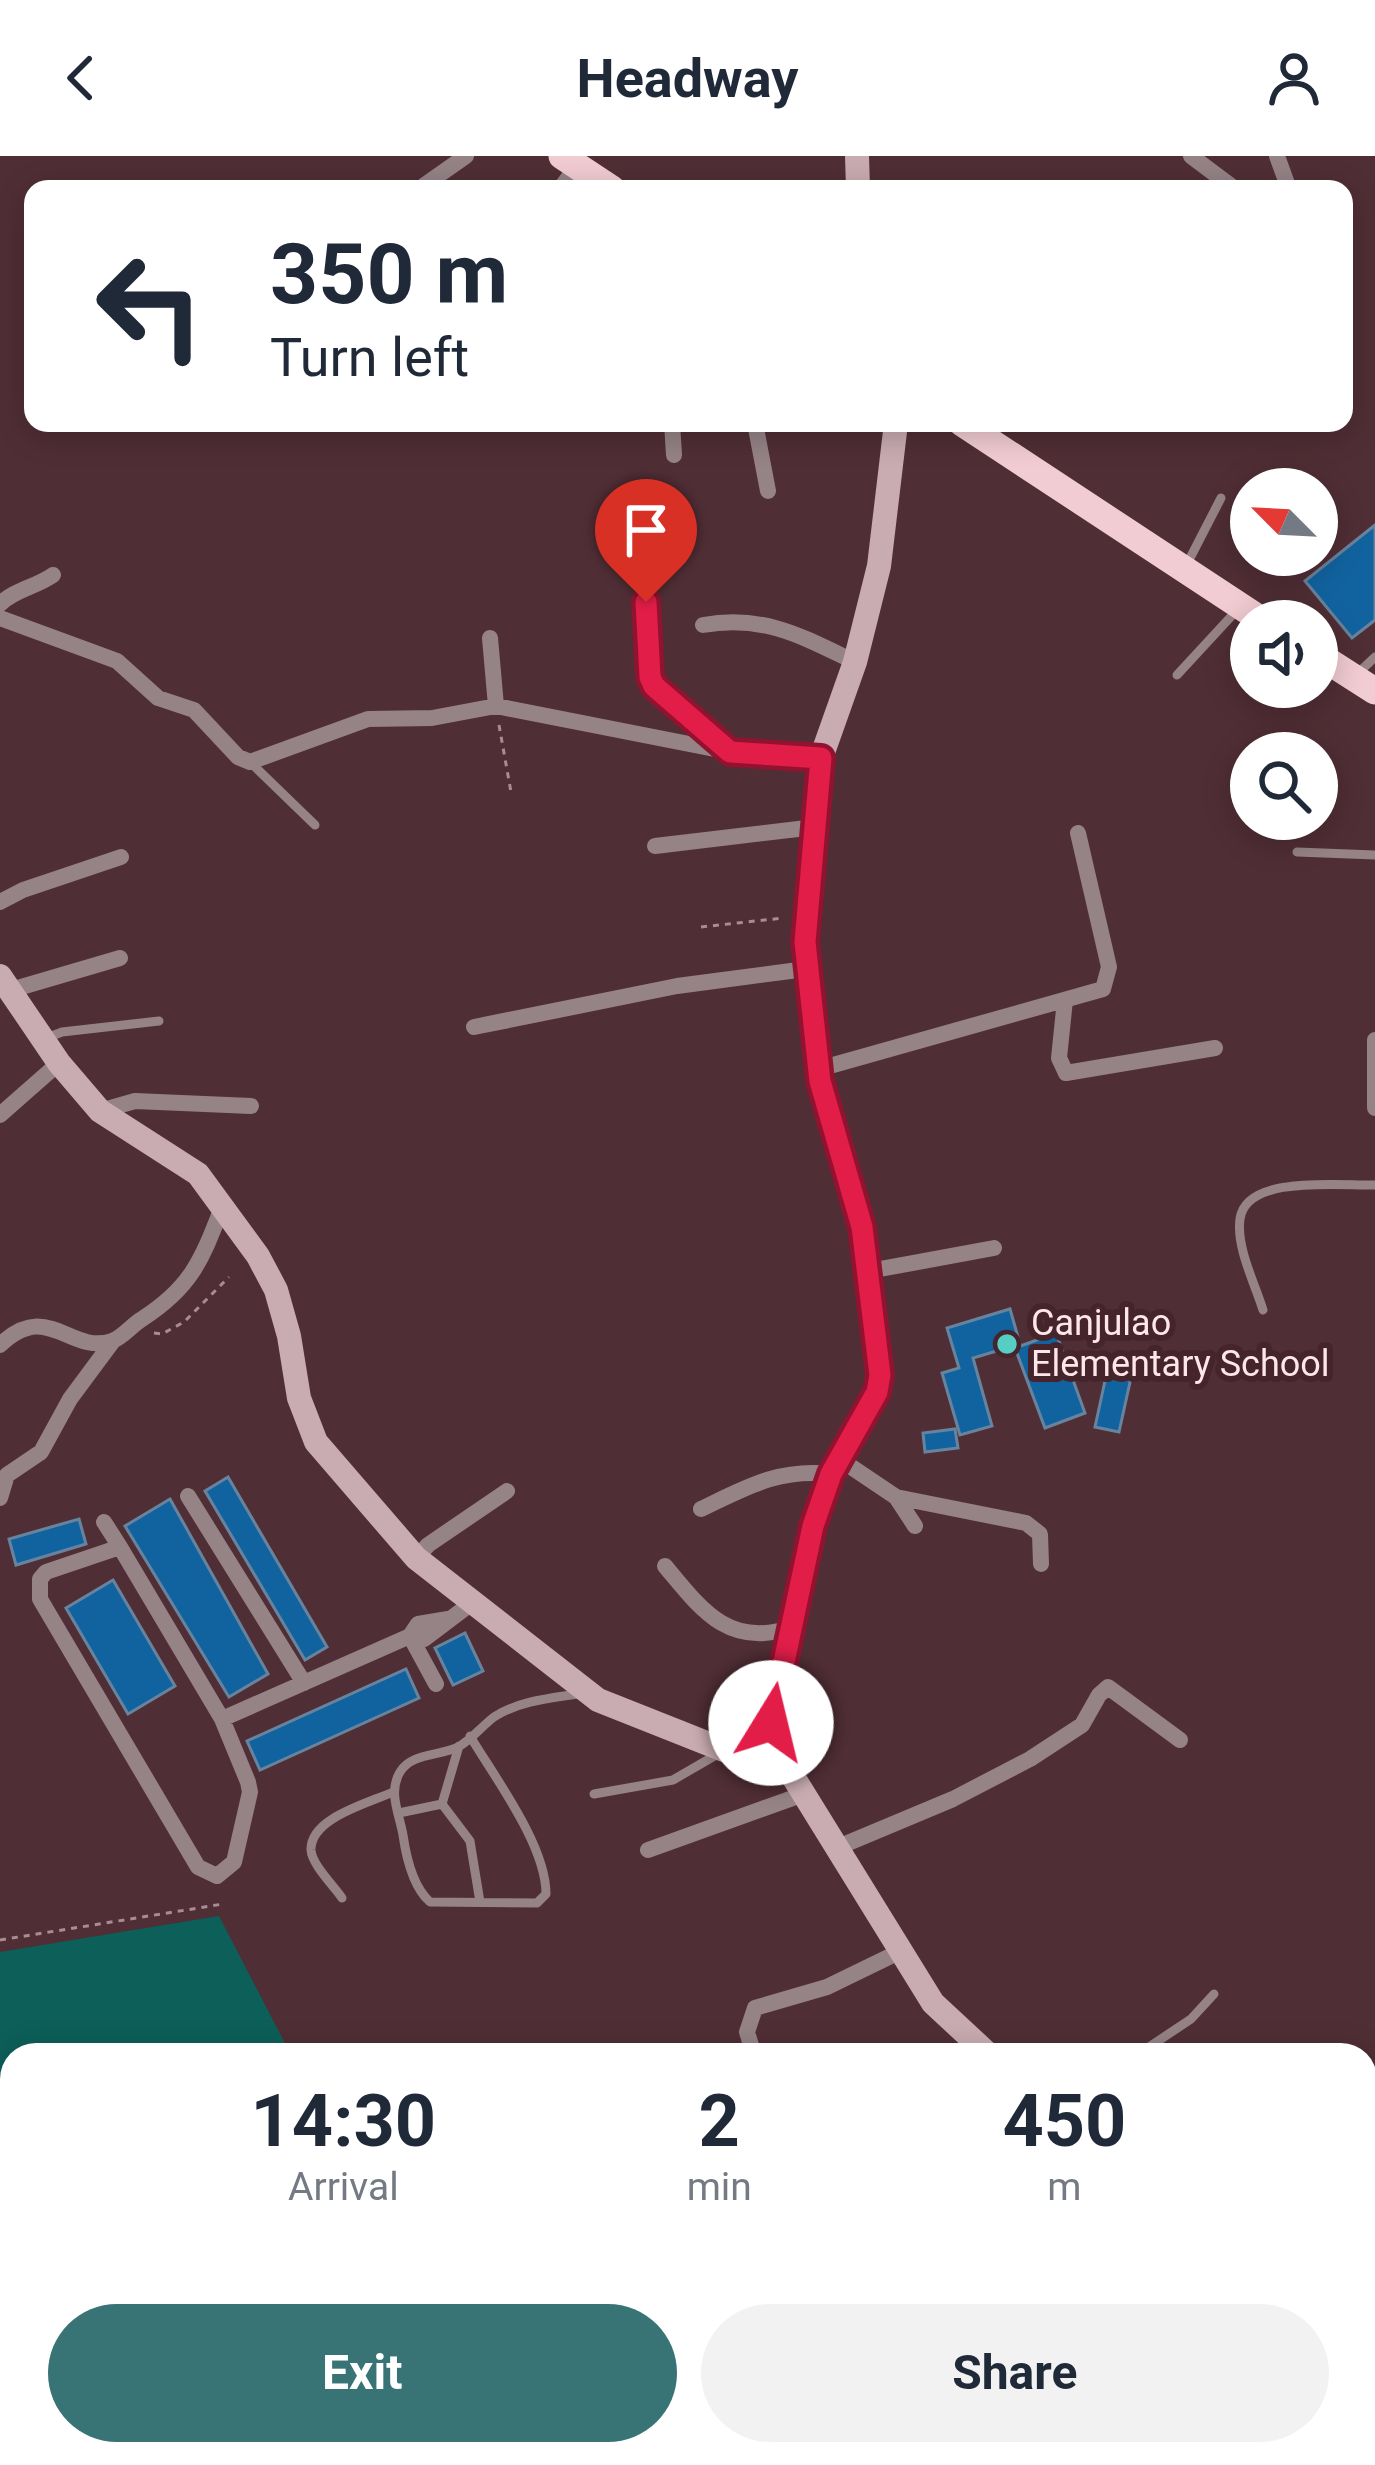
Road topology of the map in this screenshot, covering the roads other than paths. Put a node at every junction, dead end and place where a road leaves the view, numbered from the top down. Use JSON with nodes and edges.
{"nodes":[{"id":1,"x":466,"y":156,"type":"edge"},
{"id":2,"x":1192,"y":156,"type":"edge"},
{"id":3,"x":431,"y":180,"type":"edge"},
{"id":4,"x":1223,"y":180,"type":"edge"},
{"id":5,"x":673,"y":432,"type":"edge"},
{"id":6,"x":757,"y":432,"type":"edge"},
{"id":7,"x":895,"y":432,"type":"edge"},
{"id":8,"x":976,"y":432,"type":"edge"},
{"id":9,"x":674,"y":455,"type":"dead end"},
{"id":10,"x":768,"y":491,"type":"dead end"},
{"id":11,"x":1221,"y":498,"type":"dead end"},
{"id":12,"x":1184,"y":569,"type":"junction"},
{"id":13,"x":53,"y":575,"type":"dead end"},
{"id":14,"x":1231,"y":600,"type":"edge"},
{"id":15,"x":646,"y":602,"type":"dead end"},
{"id":16,"x":0,"y":604,"type":"edge"},
{"id":17,"x":0,"y":618,"type":"edge"},
{"id":18,"x":704,"y":626,"type":"dead end"},
{"id":19,"x":1230,"y":632,"type":"edge"},
{"id":20,"x":490,"y":638,"type":"dead end"},
{"id":21,"x":1375,"y":657,"type":"edge"},
{"id":22,"x":855,"y":662,"type":"junction"},
{"id":23,"x":1338,"y":667,"type":"edge"},
{"id":24,"x":1177,"y":675,"type":"dead end"},
{"id":25,"x":1364,"y":684,"type":"edge"},
{"id":26,"x":496,"y":706,"type":"junction"},
{"id":27,"x":730,"y":752,"type":"junction"},
{"id":28,"x":821,"y":758,"type":"junction"},
{"id":29,"x":250,"y":763,"type":"junction"},
{"id":30,"x":315,"y":825,"type":"dead end"},
{"id":31,"x":815,"y":826,"type":"junction"},
{"id":32,"x":1078,"y":832,"type":"dead end"},
{"id":33,"x":656,"y":846,"type":"dead end"},
{"id":34,"x":1297,"y":853,"type":"dead end"},
{"id":35,"x":1375,"y":855,"type":"edge"},
{"id":36,"x":121,"y":857,"type":"dead end"},
{"id":37,"x":0,"y":902,"type":"edge"},
{"id":38,"x":120,"y":958,"type":"dead end"},
{"id":39,"x":806,"y":969,"type":"junction"},
{"id":40,"x":6,"y":983,"type":"edge"},
{"id":41,"x":1065,"y":1000,"type":"junction"},
{"id":42,"x":159,"y":1022,"type":"dead end"},
{"id":43,"x":474,"y":1027,"type":"dead end"},
{"id":44,"x":44,"y":1039,"type":"junction"},
{"id":45,"x":1375,"y":1040,"type":"edge"},
{"id":46,"x":1216,"y":1048,"type":"dead end"},
{"id":47,"x":59,"y":1063,"type":"junction"},
{"id":48,"x":818,"y":1069,"type":"junction"},
{"id":49,"x":251,"y":1106,"type":"dead end"},
{"id":50,"x":1375,"y":1108,"type":"edge"},
{"id":51,"x":100,"y":1112,"type":"junction"},
{"id":52,"x":0,"y":1114,"type":"edge"},
{"id":53,"x":1375,"y":1185,"type":"edge"},
{"id":54,"x":221,"y":1210,"type":"junction"},
{"id":55,"x":994,"y":1248,"type":"dead end"},
{"id":56,"x":869,"y":1271,"type":"junction"},
{"id":57,"x":1263,"y":1310,"type":"dead end"},
{"id":58,"x":113,"y":1341,"type":"junction"},
{"id":59,"x":0,"y":1345,"type":"edge"},
{"id":60,"x":836,"y":1467,"type":"junction"},
{"id":61,"x":3,"y":1476,"type":"edge"},
{"id":62,"x":507,"y":1491,"type":"dead end"},
{"id":63,"x":188,"y":1496,"type":"dead end"},
{"id":64,"x":896,"y":1497,"type":"junction"},
{"id":65,"x":0,"y":1498,"type":"edge"},
{"id":66,"x":701,"y":1509,"type":"dead end"},
{"id":67,"x":104,"y":1522,"type":"dead end"},
{"id":68,"x":915,"y":1526,"type":"dead end"},
{"id":69,"x":120,"y":1547,"type":"junction"},
{"id":70,"x":416,"y":1558,"type":"junction"},
{"id":71,"x":1041,"y":1564,"type":"dead end"},
{"id":72,"x":665,"y":1566,"type":"dead end"},
{"id":73,"x":473,"y":1602,"type":"junction"},
{"id":74,"x":790,"y":1628,"type":"junction"},
{"id":75,"x":410,"y":1636,"type":"junction"},
{"id":76,"x":304,"y":1684,"type":"junction"},
{"id":77,"x":436,"y":1684,"type":"dead end"},
{"id":78,"x":587,"y":1693,"type":"junction"},
{"id":79,"x":222,"y":1719,"type":"junction"},
{"id":80,"x":470,"y":1736,"type":"junction"},
{"id":81,"x":1180,"y":1740,"type":"dead end"},
{"id":82,"x":459,"y":1747,"type":"junction"},
{"id":83,"x":724,"y":1750,"type":"junction"},
{"id":84,"x":784,"y":1762,"type":"junction"},
{"id":85,"x":393,"y":1792,"type":"junction"},
{"id":86,"x":594,"y":1794,"type":"dead end"},
{"id":87,"x":804,"y":1794,"type":"junction"},
{"id":88,"x":442,"y":1804,"type":"junction"},
{"id":89,"x":399,"y":1814,"type":"junction"},
{"id":90,"x":836,"y":1848,"type":"junction"},
{"id":91,"x":648,"y":1850,"type":"dead end"},
{"id":92,"x":342,"y":1898,"type":"dead end"},
{"id":93,"x":480,"y":1902,"type":"junction"},
{"id":94,"x":899,"y":1952,"type":"junction"},
{"id":95,"x":1214,"y":1994,"type":"dead end"},
{"id":96,"x":751,"y":2043,"type":"edge"},
{"id":97,"x":976,"y":2043,"type":"edge"},
{"id":98,"x":1154,"y":2043,"type":"edge"}],
"edges":[{"from":1,"to":3,"type":"street"},
{"from":2,"to":4,"type":"street"},
{"from":5,"to":9,"type":"street"},
{"from":6,"to":10,"type":"street"},
{"from":7,"to":22,"type":"street"},
{"from":8,"to":12,"type":"main road"},
{"from":11,"to":12,"type":"lane"},
{"from":12,"to":14,"type":"main road"},
{"from":13,"to":16,"type":"street"},
{"from":15,"to":27,"type":"lane"},
{"from":17,"to":29,"type":"street"},
{"from":18,"to":22,"type":"street"},
{"from":19,"to":24,"type":"lane"},
{"from":20,"to":26,"type":"street"},
{"from":21,"to":25,"type":"lane"},
{"from":22,"to":28,"type":"street"},
{"from":23,"to":25,"type":"main road"},
{"from":26,"to":27,"type":"street"},
{"from":26,"to":29,"type":"street"},
{"from":27,"to":28,"type":"street"},
{"from":28,"to":31,"type":"street"},
{"from":29,"to":30,"type":"lane"},
{"from":31,"to":33,"type":"street"},
{"from":31,"to":39,"type":"street"},
{"from":32,"to":41,"type":"street"},
{"from":34,"to":35,"type":"lane"},
{"from":36,"to":37,"type":"street"},
{"from":38,"to":40,"type":"street"},
{"from":39,"to":43,"type":"street"},
{"from":39,"to":48,"type":"street"},
{"from":40,"to":44,"type":"street"},
{"from":41,"to":46,"type":"street"},
{"from":41,"to":48,"type":"street"},
{"from":42,"to":44,"type":"lane"},
{"from":44,"to":47,"type":"street"},
{"from":45,"to":50,"type":"street"},
{"from":47,"to":51,"type":"street"},
{"from":47,"to":52,"type":"street"},
{"from":48,"to":56,"type":"street"},
{"from":49,"to":51,"type":"street"},
{"from":51,"to":54,"type":"street"},
{"from":53,"to":57,"type":"lane"},
{"from":54,"to":58,"type":"street"},
{"from":54,"to":70,"type":"street"},
{"from":55,"to":56,"type":"street"},
{"from":56,"to":60,"type":"street"},
{"from":58,"to":59,"type":"street"},
{"from":58,"to":61,"type":"street"},
{"from":60,"to":64,"type":"street"},
{"from":60,"to":66,"type":"street"},
{"from":60,"to":74,"type":"street"},
{"from":61,"to":65,"type":"street"},
{"from":62,"to":70,"type":"street"},
{"from":63,"to":76,"type":"street"},
{"from":64,"to":68,"type":"street"},
{"from":64,"to":71,"type":"street"},
{"from":67,"to":69,"type":"street"},
{"from":69,"to":79,"type":"street"},
{"from":69,"to":79,"type":"street"},
{"from":70,"to":73,"type":"street"},
{"from":72,"to":74,"type":"street"},
{"from":73,"to":75,"type":"street"},
{"from":73,"to":78,"type":"street"},
{"from":74,"to":84,"type":"street"},
{"from":75,"to":76,"type":"street"},
{"from":75,"to":77,"type":"street"},
{"from":76,"to":79,"type":"street"},
{"from":78,"to":80,"type":"lane"},
{"from":78,"to":83,"type":"street"},
{"from":80,"to":82,"type":"lane"},
{"from":80,"to":93,"type":"lane"},
{"from":81,"to":90,"type":"street"},
{"from":82,"to":85,"type":"lane"},
{"from":82,"to":88,"type":"lane"},
{"from":83,"to":84,"type":"street"},
{"from":83,"to":86,"type":"lane"},
{"from":84,"to":87,"type":"street"},
{"from":85,"to":89,"type":"lane"},
{"from":85,"to":92,"type":"lane"},
{"from":87,"to":90,"type":"street"},
{"from":87,"to":91,"type":"street"},
{"from":88,"to":89,"type":"lane"},
{"from":88,"to":93,"type":"lane"},
{"from":89,"to":93,"type":"lane"},
{"from":90,"to":94,"type":"street"},
{"from":94,"to":96,"type":"street"},
{"from":94,"to":97,"type":"street"},
{"from":95,"to":98,"type":"lane"}]}
